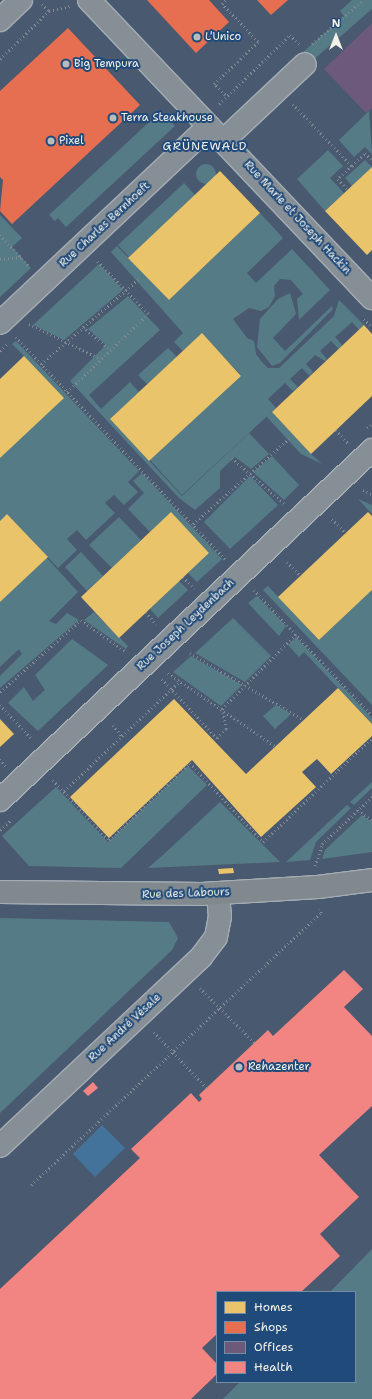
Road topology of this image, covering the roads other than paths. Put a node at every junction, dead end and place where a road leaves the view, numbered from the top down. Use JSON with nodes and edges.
{"nodes":[{"id":1,"x":21,"y":0,"type":"edge"},
{"id":2,"x":78,"y":5,"type":"edge"},
{"id":3,"x":0,"y":20,"type":"edge"},
{"id":4,"x":305,"y":64,"type":"dead end"},
{"id":5,"x":216,"y":133,"type":"junction"},
{"id":6,"x":372,"y":298,"type":"edge"},
{"id":7,"x":1,"y":323,"type":"edge"},
{"id":8,"x":372,"y":450,"type":"edge"},
{"id":9,"x":0,"y":800,"type":"edge"},
{"id":10,"x":372,"y":880,"type":"edge"},
{"id":11,"x":0,"y":892,"type":"edge"},
{"id":12,"x":218,"y":893,"type":"junction"},
{"id":13,"x":0,"y":1146,"type":"edge"}],
"edges":[{"from":1,"to":3,"type":"street"},
{"from":2,"to":5,"type":"street","name":"Rue Marie et Joseph Hackin"},
{"from":4,"to":5,"type":"street","name":"Rue Charles Bernhoeft"},
{"from":5,"to":6,"type":"street","name":"Rue Marie et Joseph Hackin"},
{"from":5,"to":7,"type":"street","name":"Rue Charles Bernhoeft"},
{"from":8,"to":9,"type":"street","name":"Rue Joseph Leydenbach"},
{"from":10,"to":12,"type":"main road","name":"Rue des Labours"},
{"from":11,"to":12,"type":"main road","name":"Rue des Labours"},
{"from":12,"to":13,"type":"street","name":"Rue André Vésale"}]}
